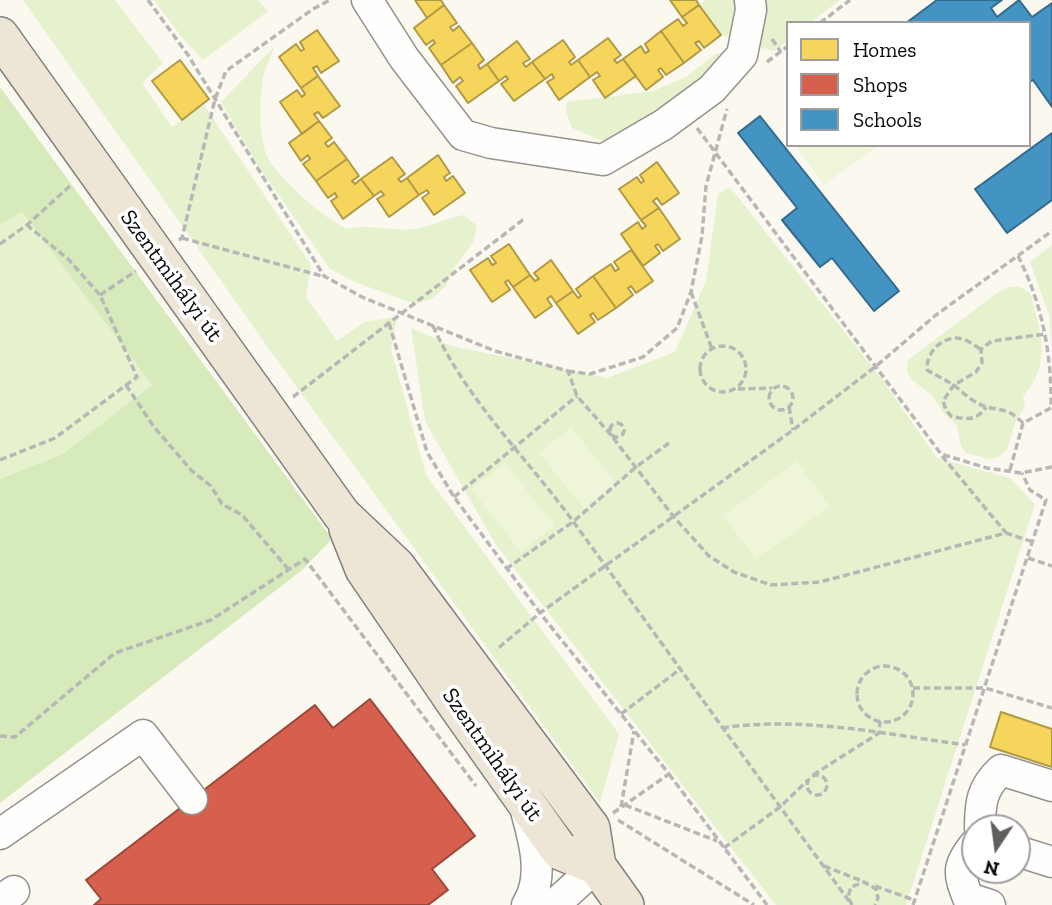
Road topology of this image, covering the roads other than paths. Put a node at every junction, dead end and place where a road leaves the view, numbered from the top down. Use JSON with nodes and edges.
{"nodes":[{"id":1,"x":367,"y":0,"type":"edge"},
{"id":2,"x":750,"y":0,"type":"edge"},
{"id":3,"x":0,"y":36,"type":"edge"},
{"id":4,"x":342,"y":515,"type":"junction"},
{"id":5,"x":1052,"y":786,"type":"edge"},
{"id":6,"x":522,"y":797,"type":"junction"},
{"id":7,"x":192,"y":799,"type":"dead end"},
{"id":8,"x":980,"y":814,"type":"edge"},
{"id":9,"x":0,"y":834,"type":"edge"},
{"id":10,"x":1031,"y":856,"type":"edge"},
{"id":11,"x":1052,"y":862,"type":"edge"},
{"id":12,"x":597,"y":866,"type":"junction"},
{"id":13,"x":963,"y":884,"type":"edge"},
{"id":14,"x":527,"y":905,"type":"edge"},
{"id":15,"x":554,"y":905,"type":"edge"},
{"id":16,"x":625,"y":905,"type":"edge"},
{"id":17,"x":990,"y":905,"type":"edge"}],
"edges":[{"from":1,"to":2,"type":"street"},
{"from":3,"to":4,"type":"main road","name":"Szentmihályi út"},
{"from":4,"to":6,"type":"main road","name":"Szentmihályi út"},
{"from":4,"to":12,"type":"main road","name":"Szentmihályi út"},
{"from":5,"to":8,"type":"street"},
{"from":6,"to":12,"type":"main road","name":"Szentmihályi út"},
{"from":6,"to":14,"type":"street"},
{"from":7,"to":9,"type":"street"},
{"from":10,"to":11,"type":"street"},
{"from":12,"to":15,"type":"street"},
{"from":12,"to":16,"type":"main road","name":"Szentmihályi út"},
{"from":13,"to":17,"type":"street"}]}
